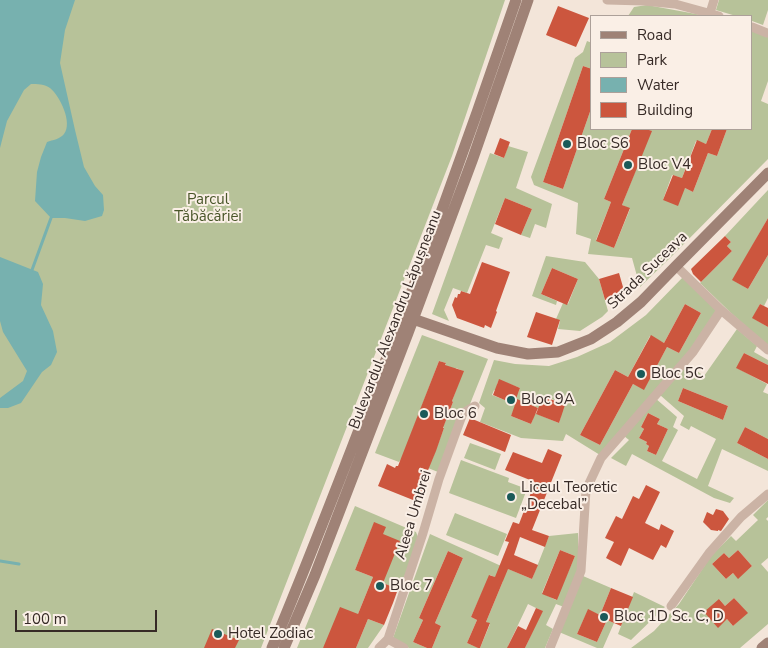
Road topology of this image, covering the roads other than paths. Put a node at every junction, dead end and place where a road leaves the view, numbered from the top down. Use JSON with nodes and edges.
{"nodes":[{"id":1,"x":516,"y":0,"type":"edge"},
{"id":2,"x":528,"y":0,"type":"edge"},
{"id":3,"x":607,"y":0,"type":"edge"},
{"id":4,"x":714,"y":0,"type":"edge"},
{"id":5,"x":715,"y":15,"type":"edge"},
{"id":6,"x":753,"y":28,"type":"edge"},
{"id":7,"x":767,"y":33,"type":"edge"},
{"id":8,"x":768,"y":173,"type":"edge"},
{"id":9,"x":676,"y":266,"type":"junction"},
{"id":10,"x":721,"y":310,"type":"junction"},
{"id":11,"x":414,"y":318,"type":"junction"},
{"id":12,"x":768,"y":350,"type":"edge"},
{"id":13,"x":474,"y":406,"type":"dead end"},
{"id":14,"x":768,"y":494,"type":"edge"},
{"id":15,"x":671,"y":606,"type":"dead end"},
{"id":16,"x":388,"y":639,"type":"junction"},
{"id":17,"x":768,"y":643,"type":"edge"},
{"id":18,"x":272,"y":648,"type":"edge"},
{"id":19,"x":284,"y":648,"type":"edge"},
{"id":20,"x":379,"y":648,"type":"edge"},
{"id":21,"x":404,"y":648,"type":"edge"},
{"id":22,"x":550,"y":648,"type":"edge"},
{"id":23,"x":762,"y":648,"type":"edge"}],
"edges":[{"from":1,"to":18,"type":"main road","name":"Bulevardul Alexandru Lăpușneanu"},
{"from":2,"to":11,"type":"main road","name":"Bulevardul Alexandru Lăpușneanu"},
{"from":3,"to":5,"type":"street"},
{"from":4,"to":5,"type":"street"},
{"from":6,"to":7,"type":"street"},
{"from":8,"to":9,"type":"main road","name":"Strada Suceava"},
{"from":9,"to":10,"type":"street"},
{"from":9,"to":11,"type":"main road","name":"Strada Suceava"},
{"from":10,"to":12,"type":"street"},
{"from":10,"to":22,"type":"street"},
{"from":11,"to":19,"type":"main road","name":"Bulevardul Alexandru Lăpușneanu"},
{"from":13,"to":16,"type":"street","name":"Aleea Umbrei"},
{"from":14,"to":15,"type":"street"},
{"from":16,"to":20,"type":"street","name":"Aleea Umbrei"},
{"from":16,"to":21,"type":"street"},
{"from":17,"to":23,"type":"main road"}]}
